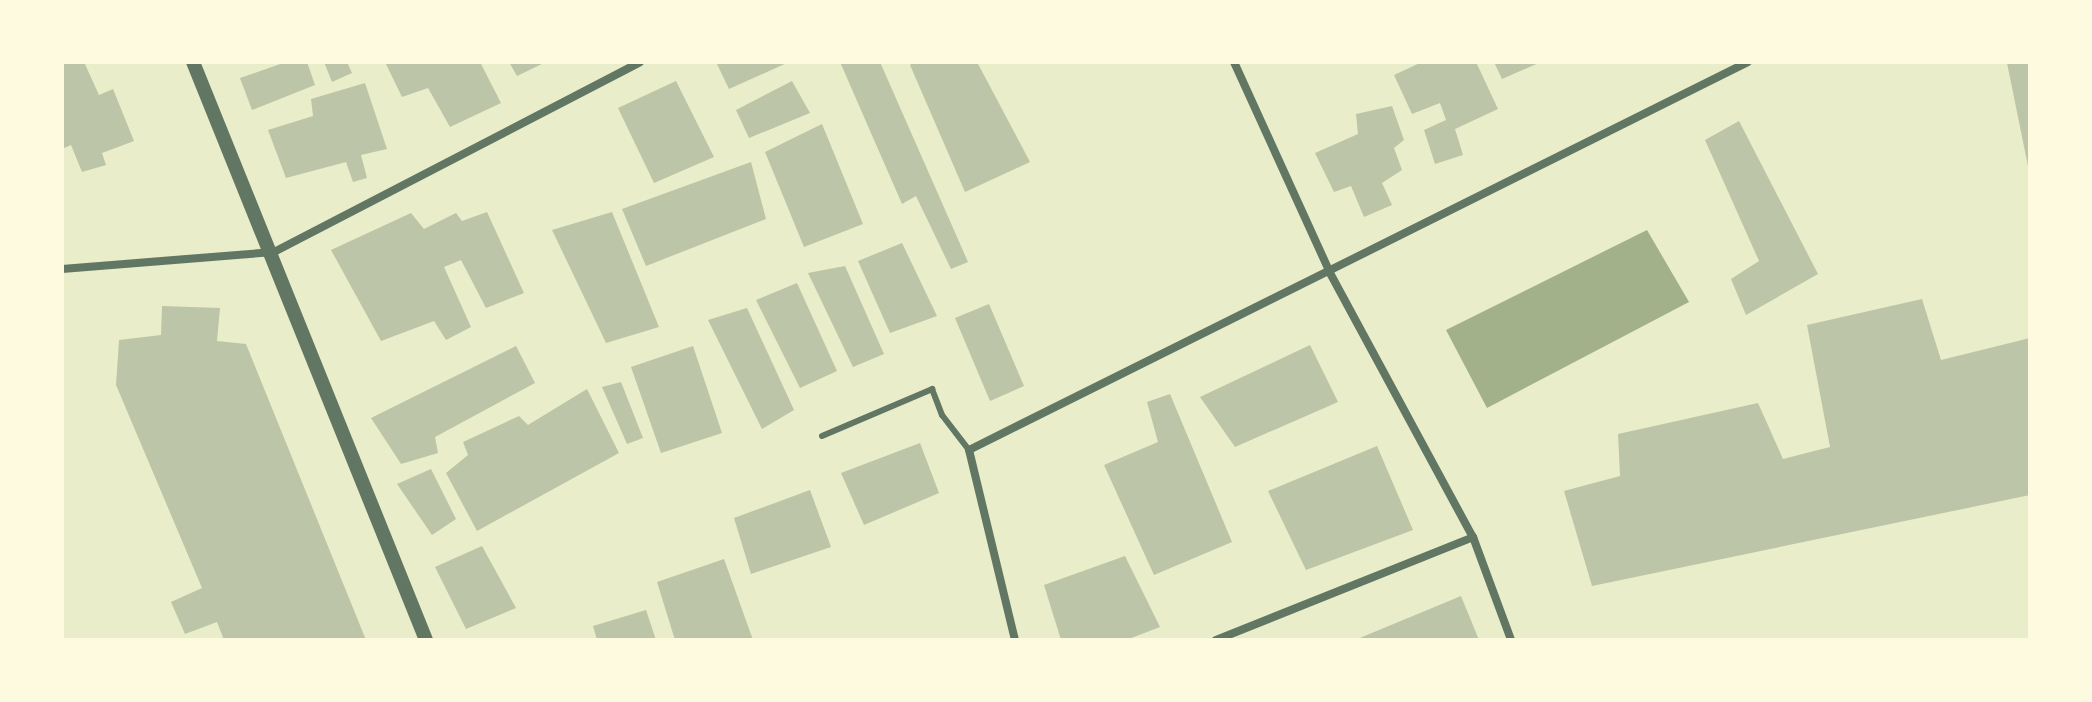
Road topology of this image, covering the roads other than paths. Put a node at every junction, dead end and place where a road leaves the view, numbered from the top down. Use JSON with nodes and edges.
{"nodes":[{"id":1,"x":193,"y":62,"type":"edge"},
{"id":2,"x":640,"y":62,"type":"edge"},
{"id":3,"x":1234,"y":62,"type":"edge"},
{"id":4,"x":1748,"y":62,"type":"edge"},
{"id":5,"x":274,"y":252,"type":"junction"},
{"id":6,"x":62,"y":269,"type":"edge"},
{"id":7,"x":1330,"y":273,"type":"junction"},
{"id":8,"x":822,"y":436,"type":"dead end"},
{"id":9,"x":969,"y":450,"type":"junction"},
{"id":10,"x":1473,"y":537,"type":"junction"},
{"id":11,"x":426,"y":640,"type":"edge"},
{"id":12,"x":1015,"y":640,"type":"edge"},
{"id":13,"x":1216,"y":640,"type":"edge"},
{"id":14,"x":1511,"y":640,"type":"edge"}],
"edges":[{"from":1,"to":5,"type":"street"},
{"from":2,"to":5,"type":"street"},
{"from":3,"to":7,"type":"street"},
{"from":4,"to":7,"type":"street"},
{"from":5,"to":6,"type":"street"},
{"from":5,"to":11,"type":"street"},
{"from":7,"to":9,"type":"street"},
{"from":7,"to":10,"type":"street"},
{"from":8,"to":9,"type":"lane"},
{"from":9,"to":12,"type":"street"},
{"from":10,"to":13,"type":"street"},
{"from":10,"to":14,"type":"street"}]}
